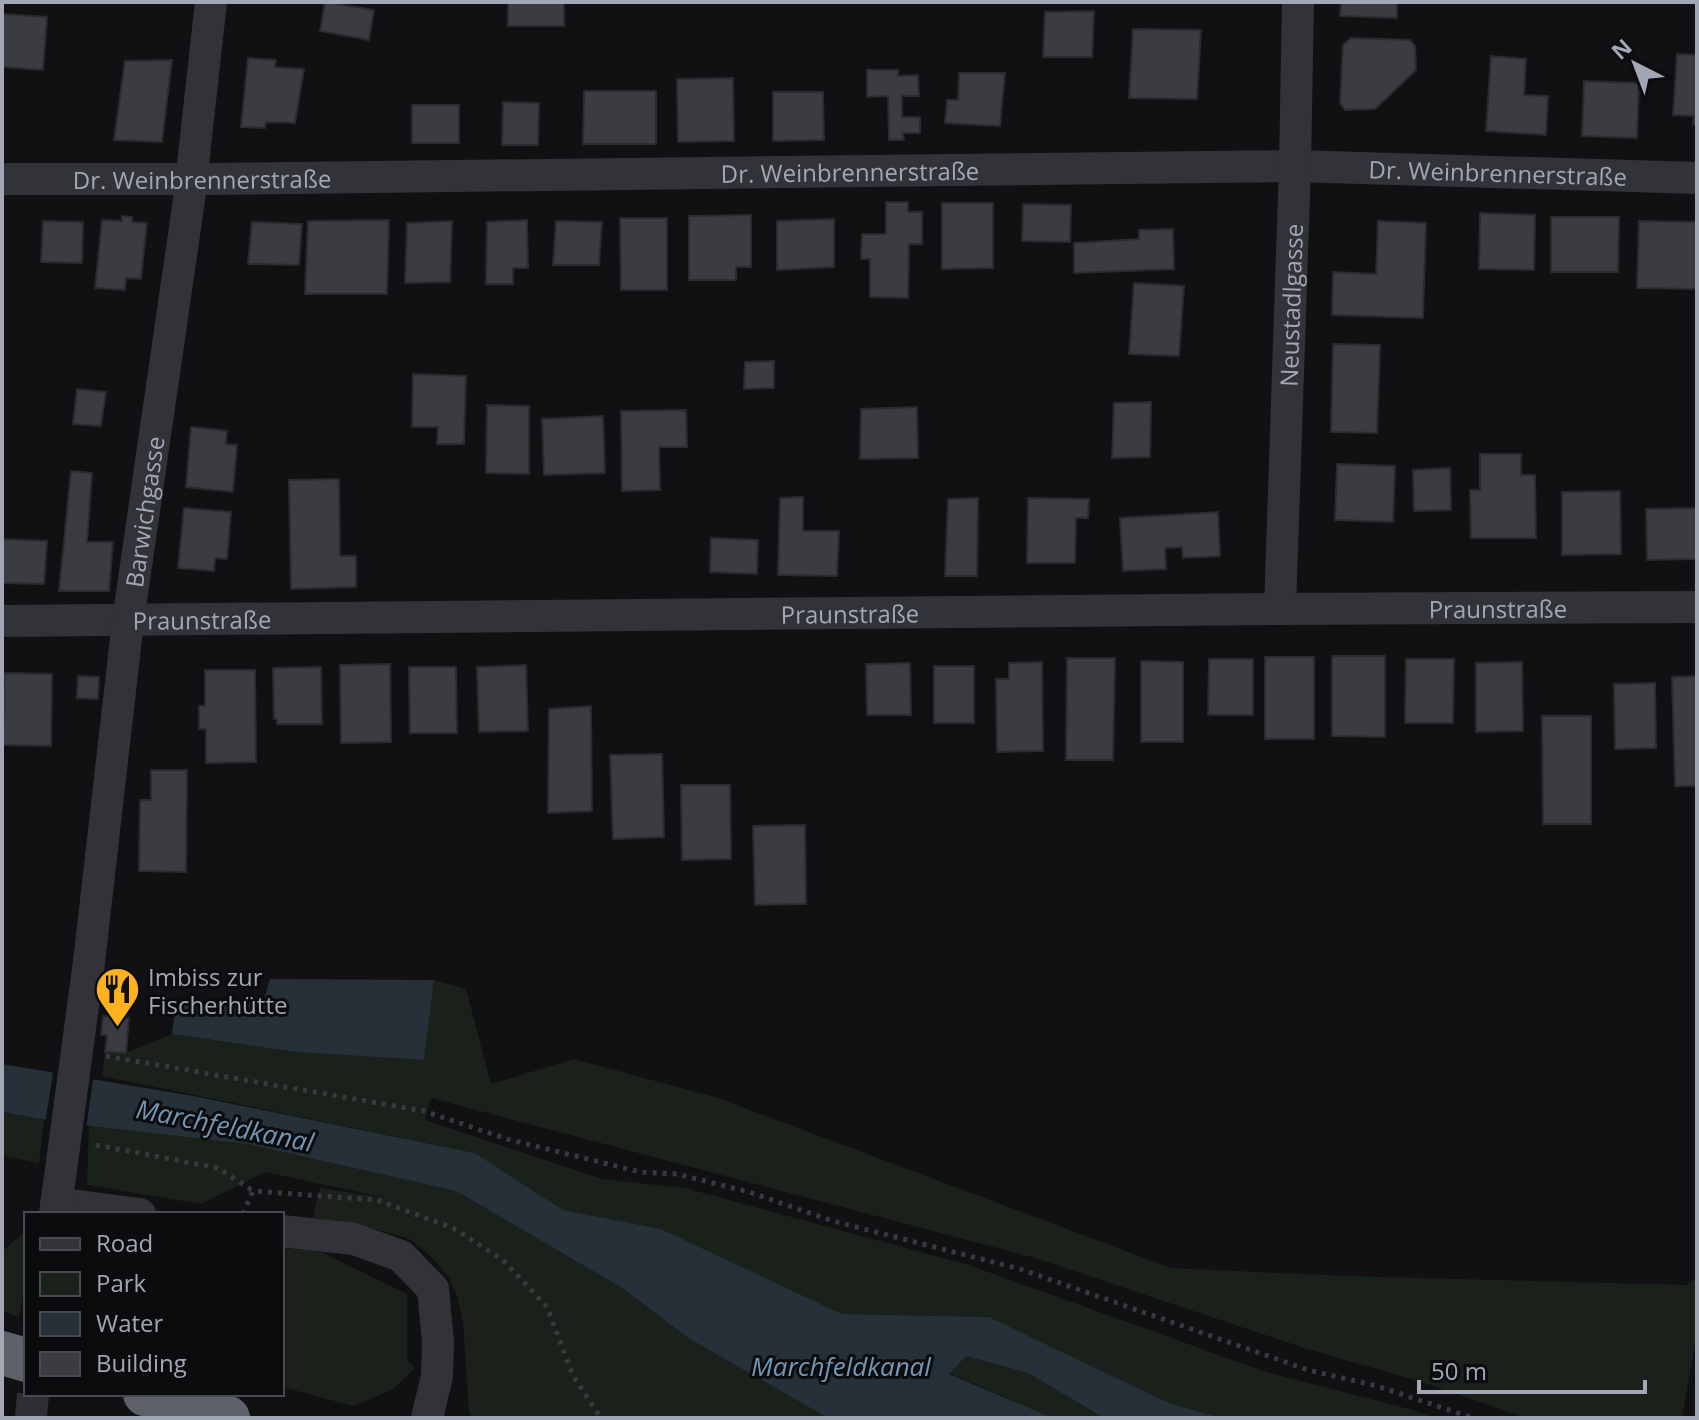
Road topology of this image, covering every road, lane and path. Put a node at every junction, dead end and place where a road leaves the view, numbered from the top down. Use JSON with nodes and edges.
{"nodes":[{"id":1,"x":211,"y":2,"type":"edge"},
{"id":2,"x":1298,"y":2,"type":"edge"},
{"id":3,"x":1295,"y":166,"type":"junction"},
{"id":4,"x":1697,"y":178,"type":"edge"},
{"id":5,"x":2,"y":179,"type":"edge"},
{"id":6,"x":191,"y":179,"type":"junction"},
{"id":7,"x":1697,"y":607,"type":"edge"},
{"id":8,"x":1280,"y":609,"type":"junction"},
{"id":9,"x":2,"y":621,"type":"edge"},
{"id":10,"x":128,"y":621,"type":"junction"},
{"id":11,"x":76,"y":1058,"type":"junction"},
{"id":12,"x":65,"y":1136,"type":"junction"},
{"id":13,"x":253,"y":1191,"type":"dead end"},
{"id":14,"x":56,"y":1209,"type":"edge"},
{"id":15,"x":106,"y":1212,"type":"edge"},
{"id":16,"x":284,"y":1231,"type":"edge"},
{"id":17,"x":2,"y":1353,"type":"edge"},
{"id":18,"x":24,"y":1359,"type":"edge"},
{"id":19,"x":152,"y":1396,"type":"edge"},
{"id":20,"x":228,"y":1418,"type":"edge"},
{"id":21,"x":427,"y":1418,"type":"edge"},
{"id":22,"x":1473,"y":1418,"type":"edge"}],
"edges":[{"from":1,"to":6,"type":"street","name":"Barwichgasse"},
{"from":2,"to":3,"type":"street","name":"Neustadlgasse"},
{"from":3,"to":4,"type":"street","name":"Dr. Weinbrennerstraße"},
{"from":3,"to":6,"type":"street","name":"Dr. Weinbrennerstraße"},
{"from":3,"to":8,"type":"street","name":"Neustadlgasse"},
{"from":5,"to":6,"type":"street","name":"Dr. Weinbrennerstraße"},
{"from":6,"to":10,"type":"street","name":"Barwichgasse"},
{"from":7,"to":8,"type":"street","name":"Praunstraße"},
{"from":8,"to":10,"type":"street","name":"Praunstraße"},
{"from":9,"to":10,"type":"street","name":"Praunstraße"},
{"from":10,"to":11,"type":"street","name":"Barwichgasse"},
{"from":11,"to":12,"type":"street","name":"Barwichgasse"},
{"from":11,"to":22,"type":"path"},
{"from":12,"to":13,"type":"path"},
{"from":12,"to":14,"type":"street","name":"Barwichgasse"},
{"from":14,"to":15,"type":"street"},
{"from":16,"to":21,"type":"street"},
{"from":17,"to":18,"type":"highway"},
{"from":19,"to":20,"type":"highway"}]}
